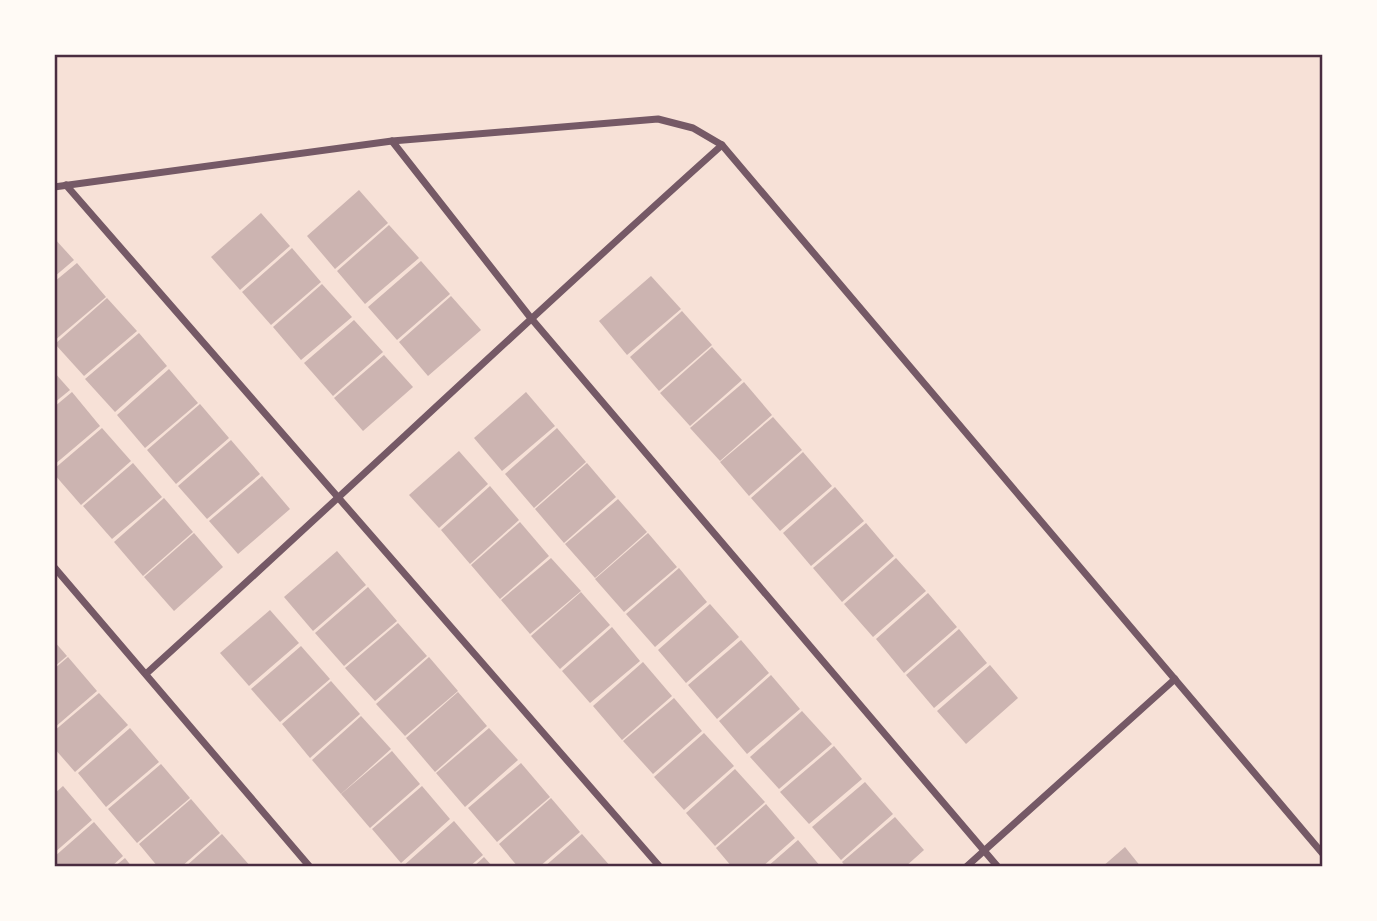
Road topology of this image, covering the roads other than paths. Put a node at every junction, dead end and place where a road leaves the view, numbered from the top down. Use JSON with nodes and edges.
{"nodes":[{"id":1,"x":392,"y":141,"type":"junction"},
{"id":2,"x":722,"y":145,"type":"junction"},
{"id":3,"x":66,"y":185,"type":"junction"},
{"id":4,"x":54,"y":187,"type":"edge"},
{"id":5,"x":530,"y":317,"type":"junction"},
{"id":6,"x":341,"y":498,"type":"junction"},
{"id":7,"x":54,"y":567,"type":"edge"},
{"id":8,"x":147,"y":673,"type":"junction"},
{"id":9,"x":1175,"y":679,"type":"junction"},
{"id":10,"x":985,"y":851,"type":"junction"},
{"id":11,"x":1323,"y":854,"type":"edge"},
{"id":12,"x":310,"y":867,"type":"edge"},
{"id":13,"x":660,"y":867,"type":"edge"},
{"id":14,"x":966,"y":867,"type":"edge"},
{"id":15,"x":998,"y":867,"type":"edge"}],
"edges":[{"from":1,"to":2,"type":"street"},
{"from":1,"to":3,"type":"street"},
{"from":1,"to":5,"type":"street"},
{"from":2,"to":5,"type":"street"},
{"from":2,"to":9,"type":"street"},
{"from":3,"to":4,"type":"street"},
{"from":3,"to":6,"type":"street"},
{"from":5,"to":6,"type":"street"},
{"from":5,"to":10,"type":"street"},
{"from":6,"to":8,"type":"street"},
{"from":6,"to":13,"type":"street"},
{"from":7,"to":8,"type":"street"},
{"from":8,"to":12,"type":"street"},
{"from":9,"to":10,"type":"street"},
{"from":9,"to":11,"type":"street"},
{"from":10,"to":14,"type":"street"},
{"from":10,"to":15,"type":"street"}]}
